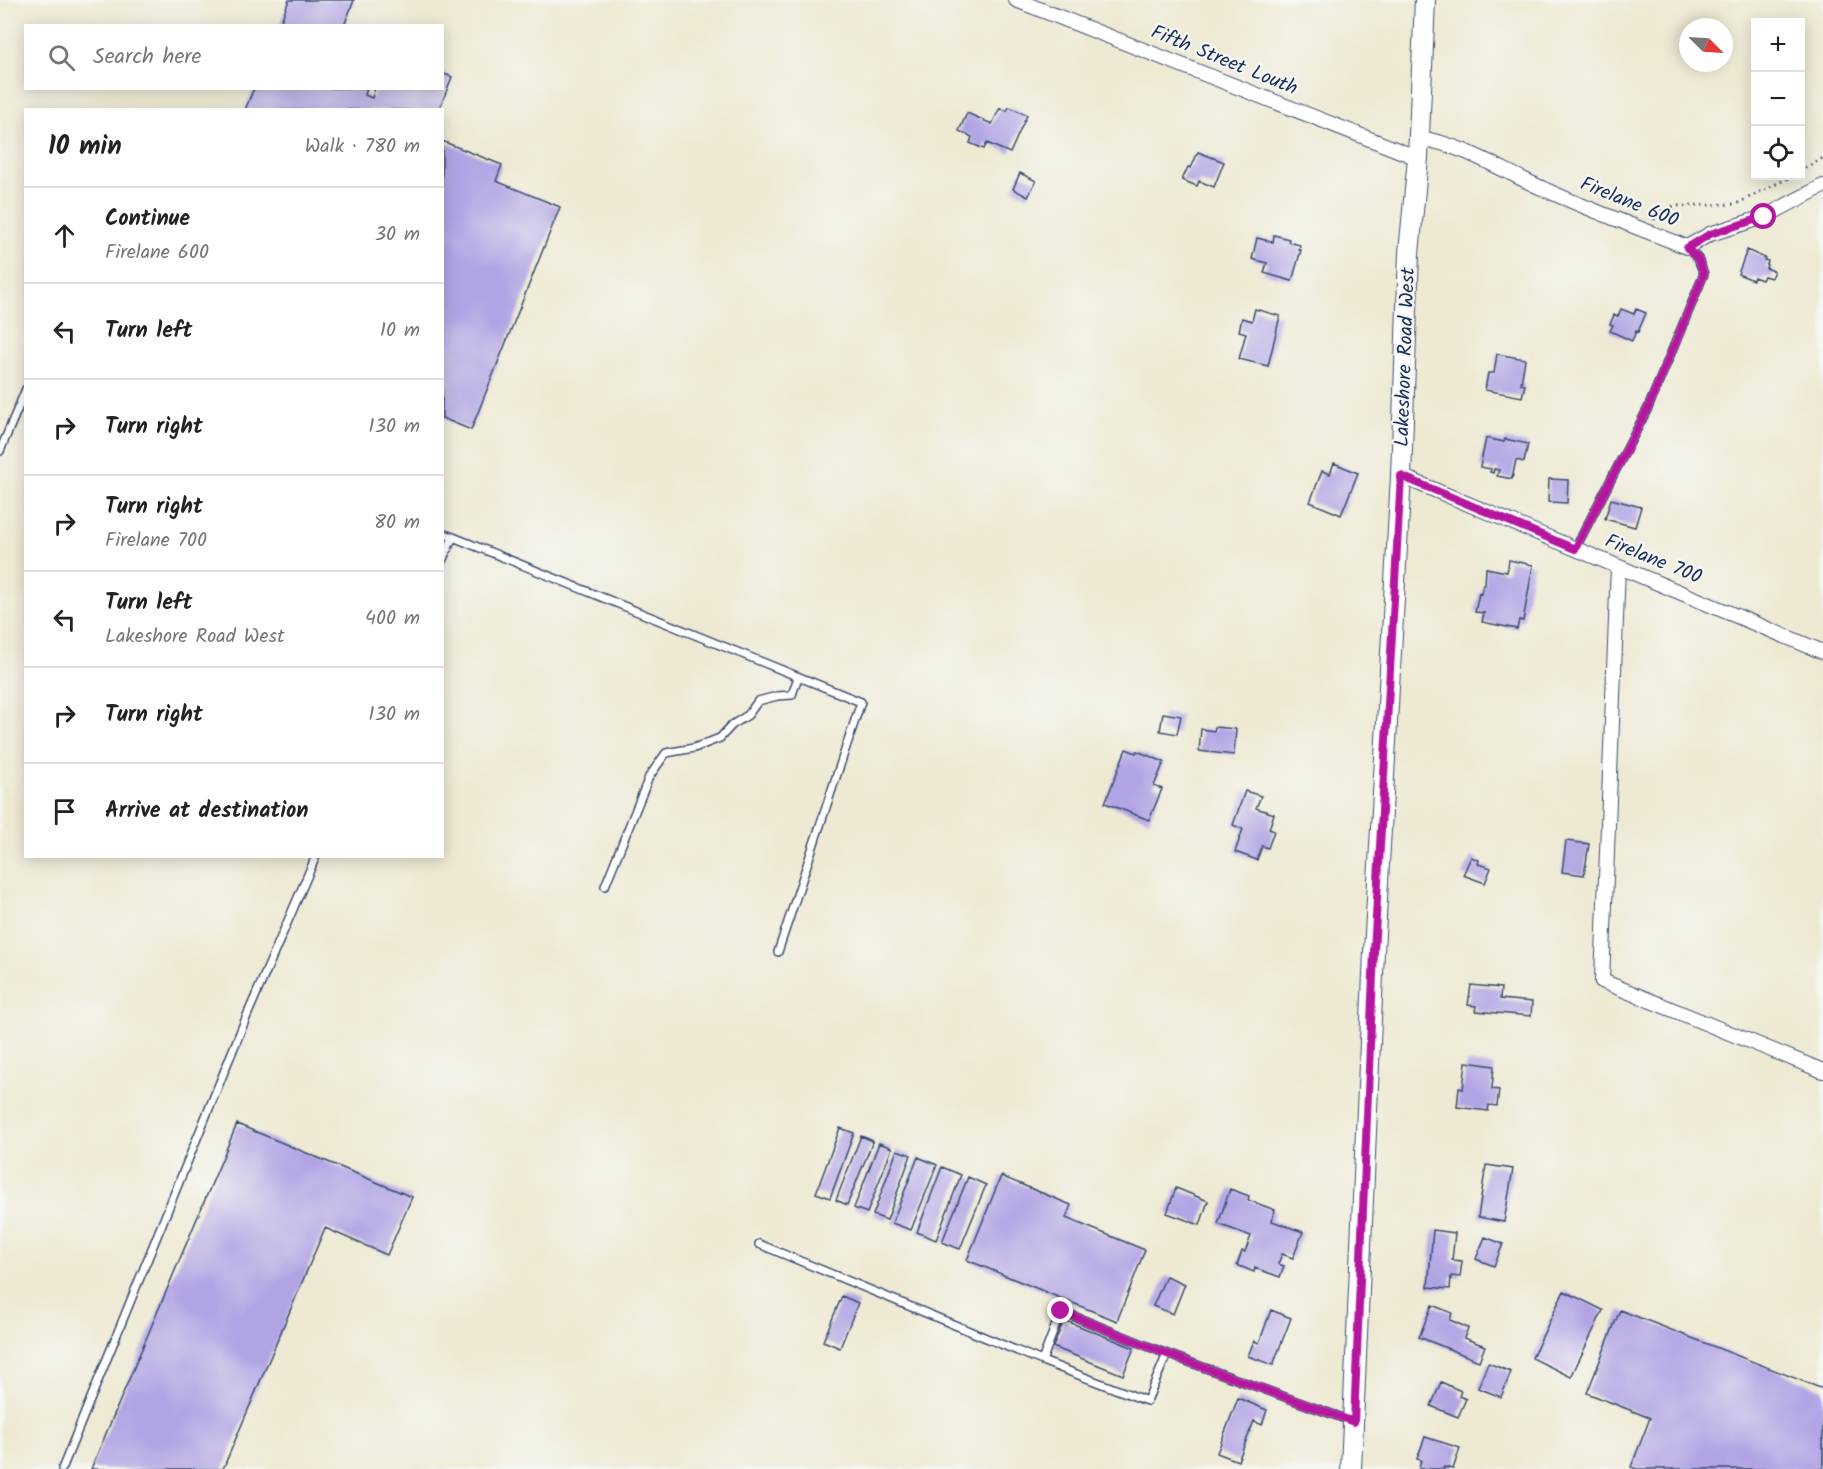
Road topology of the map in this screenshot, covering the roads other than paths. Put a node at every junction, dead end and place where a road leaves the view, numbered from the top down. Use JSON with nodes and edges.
{"nodes":[{"id":1,"x":1016,"y":0,"type":"edge"},
{"id":2,"x":1425,"y":0,"type":"edge"},
{"id":3,"x":1419,"y":138,"type":"junction"},
{"id":4,"x":1418,"y":158,"type":"junction"},
{"id":5,"x":1823,"y":186,"type":"edge"},
{"id":6,"x":1687,"y":248,"type":"junction"},
{"id":7,"x":24,"y":394,"type":"edge"},
{"id":8,"x":0,"y":451,"type":"edge"},
{"id":9,"x":1401,"y":476,"type":"junction"},
{"id":10,"x":444,"y":534,"type":"edge"},
{"id":11,"x":453,"y":537,"type":"junction"},
{"id":12,"x":1575,"y":549,"type":"junction"},
{"id":13,"x":444,"y":557,"type":"edge"},
{"id":14,"x":1618,"y":567,"type":"junction"},
{"id":15,"x":1823,"y":652,"type":"edge"},
{"id":16,"x":798,"y":677,"type":"junction"},
{"id":17,"x":315,"y":858,"type":"edge"},
{"id":18,"x":605,"y":886,"type":"dead end"},
{"id":19,"x":777,"y":952,"type":"dead end"},
{"id":20,"x":1823,"y":1071,"type":"edge"},
{"id":21,"x":759,"y":1244,"type":"dead end"},
{"id":22,"x":1167,"y":1354,"type":"junction"},
{"id":23,"x":1042,"y":1361,"type":"junction"},
{"id":24,"x":1354,"y":1422,"type":"junction"},
{"id":25,"x":62,"y":1469,"type":"edge"},
{"id":26,"x":1351,"y":1469,"type":"edge"}],
"edges":[{"from":1,"to":4,"type":"street","name":"Fifth Street Louth"},
{"from":2,"to":3,"type":"main road","name":"Lakeshore Road West"},
{"from":3,"to":4,"type":"main road","name":"Lakeshore Road West"},
{"from":3,"to":6,"type":"street","name":"Firelane 600"},
{"from":4,"to":9,"type":"main road","name":"Lakeshore Road West"},
{"from":5,"to":6,"type":"street","name":"Firelane 600"},
{"from":6,"to":12,"type":"lane"},
{"from":7,"to":8,"type":"lane"},
{"from":9,"to":12,"type":"street","name":"Firelane 700"},
{"from":9,"to":24,"type":"main road","name":"Lakeshore Road West"},
{"from":10,"to":11,"type":"lane"},
{"from":11,"to":13,"type":"lane"},
{"from":11,"to":16,"type":"lane"},
{"from":12,"to":14,"type":"street","name":"Firelane 700"},
{"from":14,"to":15,"type":"street","name":"Firelane 700"},
{"from":14,"to":20,"type":"street"},
{"from":16,"to":18,"type":"lane"},
{"from":16,"to":19,"type":"lane"},
{"from":17,"to":25,"type":"lane"},
{"from":21,"to":23,"type":"lane"},
{"from":22,"to":23,"type":"lane"},
{"from":22,"to":23,"type":"lane"},
{"from":22,"to":24,"type":"lane"},
{"from":24,"to":26,"type":"main road","name":"Lakeshore Road West"}]}
